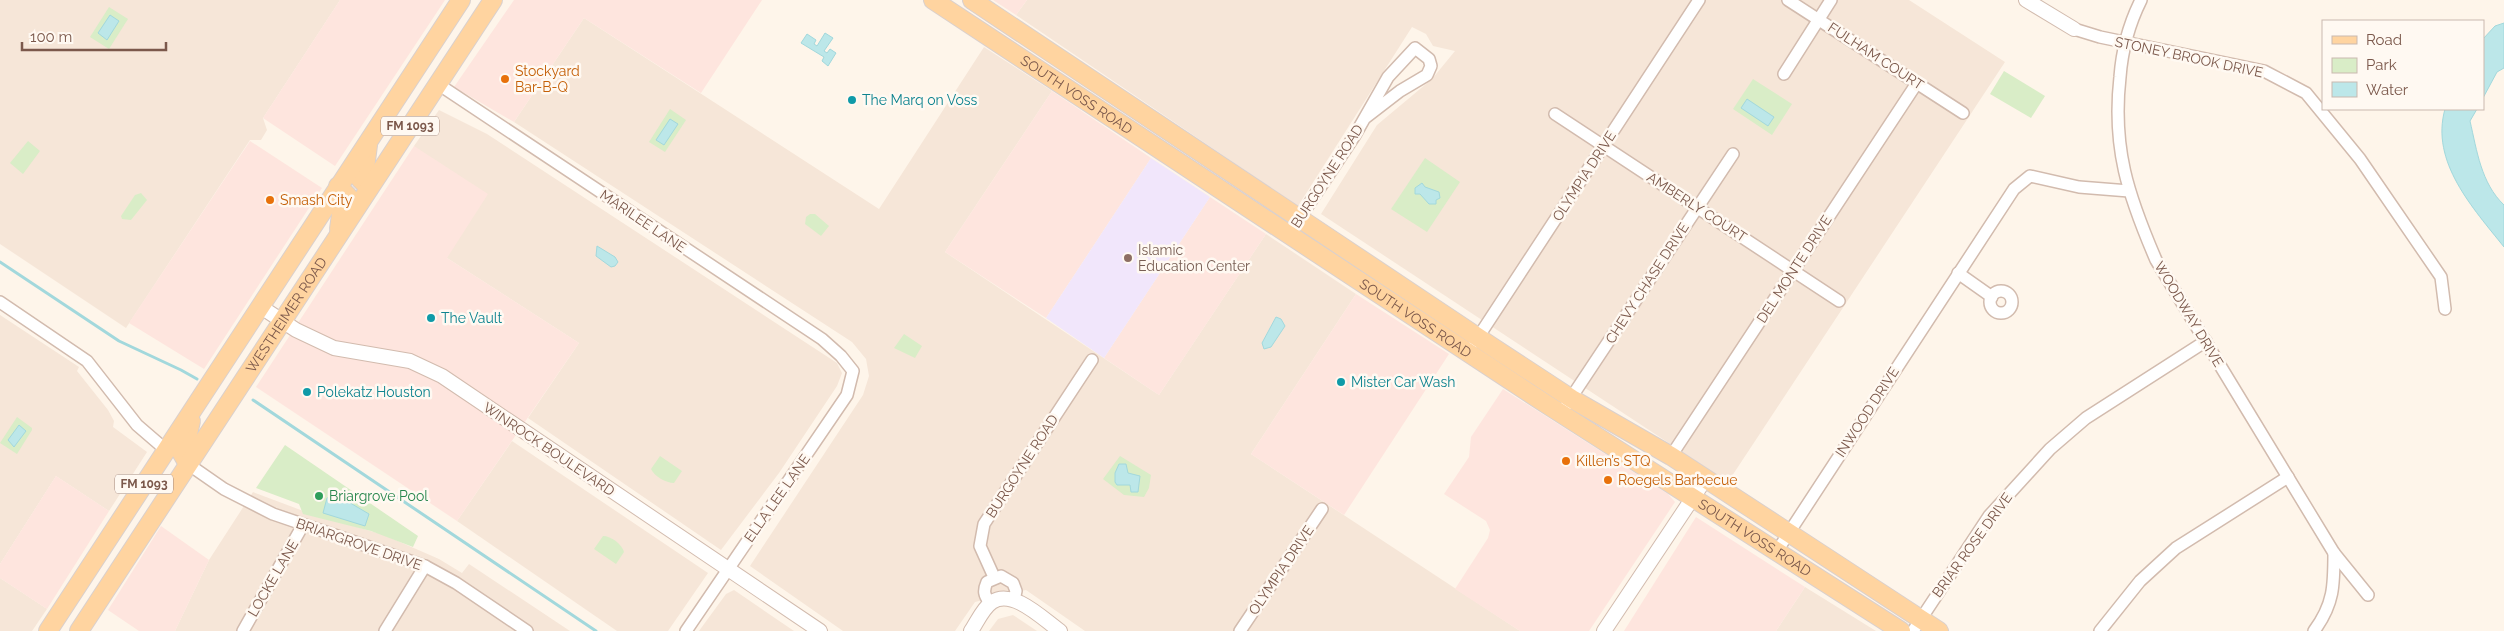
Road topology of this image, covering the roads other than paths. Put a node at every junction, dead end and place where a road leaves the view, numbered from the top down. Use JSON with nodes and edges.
{"nodes":[{"id":1,"x":461,"y":0,"type":"edge"},
{"id":2,"x":493,"y":0,"type":"edge"},
{"id":3,"x":933,"y":0,"type":"edge"},
{"id":4,"x":972,"y":0,"type":"edge"},
{"id":5,"x":1699,"y":0,"type":"edge"},
{"id":6,"x":1788,"y":0,"type":"edge"},
{"id":7,"x":1831,"y":0,"type":"edge"},
{"id":8,"x":2026,"y":0,"type":"edge"},
{"id":9,"x":2141,"y":0,"type":"edge"},
{"id":10,"x":485,"y":8,"type":"edge"},
{"id":11,"x":990,"y":12,"type":"junction"},
{"id":12,"x":1819,"y":20,"type":"junction"},
{"id":13,"x":2074,"y":28,"type":"joint"},
{"id":14,"x":979,"y":30,"type":"junction"},
{"id":15,"x":2125,"y":42,"type":"junction"},
{"id":16,"x":1784,"y":74,"type":"dead end"},
{"id":17,"x":1094,"y":80,"type":"junction"},
{"id":18,"x":1917,"y":83,"type":"junction"},
{"id":19,"x":438,"y":84,"type":"junction"},
{"id":20,"x":1083,"y":98,"type":"junction"},
{"id":21,"x":1963,"y":113,"type":"dead end"},
{"id":22,"x":1555,"y":114,"type":"dead end"},
{"id":23,"x":1364,"y":118,"type":"junction"},
{"id":24,"x":369,"y":140,"type":"junction"},
{"id":25,"x":1603,"y":146,"type":"junction"},
{"id":26,"x":1193,"y":148,"type":"junction"},
{"id":27,"x":1733,"y":154,"type":"dead end"},
{"id":28,"x":1182,"y":164,"type":"junction"},
{"id":29,"x":338,"y":186,"type":"junction"},
{"id":30,"x":370,"y":188,"type":"junction"},
{"id":31,"x":2129,"y":191,"type":"junction"},
{"id":32,"x":1697,"y":207,"type":"junction"},
{"id":33,"x":1300,"y":219,"type":"junction"},
{"id":34,"x":1290,"y":234,"type":"junction"},
{"id":35,"x":337,"y":237,"type":"junction"},
{"id":36,"x":1793,"y":270,"type":"junction"},
{"id":37,"x":1958,"y":273,"type":"junction"},
{"id":38,"x":1992,"y":296,"type":"dead end"},
{"id":39,"x":1839,"y":300,"type":"dead end"},
{"id":40,"x":0,"y":302,"type":"edge"},
{"id":41,"x":261,"y":307,"type":"junction"},
{"id":42,"x":2445,"y":309,"type":"dead end"},
{"id":43,"x":282,"y":320,"type":"junction"},
{"id":44,"x":2206,"y":341,"type":"junction"},
{"id":45,"x":1474,"y":345,"type":"junction"},
{"id":46,"x":1092,"y":360,"type":"dead end"},
{"id":47,"x":845,"y":361,"type":"joint"},
{"id":48,"x":1572,"y":398,"type":"junction"},
{"id":49,"x":193,"y":411,"type":"junction"},
{"id":50,"x":1561,"y":414,"type":"junction"},
{"id":51,"x":166,"y":450,"type":"junction"},
{"id":52,"x":1671,"y":456,"type":"junction"},
{"id":53,"x":188,"y":464,"type":"junction"},
{"id":54,"x":2288,"y":477,"type":"junction"},
{"id":55,"x":1706,"y":478,"type":"junction"},
{"id":56,"x":1693,"y":497,"type":"junction"},
{"id":57,"x":162,"y":503,"type":"junction"},
{"id":58,"x":1322,"y":509,"type":"dead end"},
{"id":59,"x":303,"y":526,"type":"junction"},
{"id":60,"x":1789,"y":532,"type":"junction"},
{"id":61,"x":112,"y":534,"type":"junction"},
{"id":62,"x":1777,"y":551,"type":"junction"},
{"id":63,"x":2334,"y":553,"type":"junction"},
{"id":64,"x":1835,"y":562,"type":"junction"},
{"id":65,"x":425,"y":566,"type":"junction"},
{"id":66,"x":728,"y":568,"type":"junction"},
{"id":67,"x":994,"y":577,"type":"junction"},
{"id":68,"x":2354,"y":578,"type":"junction"},
{"id":69,"x":1822,"y":580,"type":"junction"},
{"id":70,"x":78,"y":587,"type":"junction"},
{"id":71,"x":106,"y":588,"type":"junction"},
{"id":72,"x":2333,"y":592,"type":"junction"},
{"id":73,"x":2368,"y":595,"type":"dead end"},
{"id":74,"x":1014,"y":600,"type":"junction"},
{"id":75,"x":990,"y":603,"type":"junction"},
{"id":76,"x":1917,"y":625,"type":"edge"},
{"id":77,"x":48,"y":631,"type":"edge"},
{"id":78,"x":74,"y":631,"type":"edge"},
{"id":79,"x":79,"y":631,"type":"edge"},
{"id":80,"x":243,"y":631,"type":"edge"},
{"id":81,"x":385,"y":631,"type":"edge"},
{"id":82,"x":527,"y":631,"type":"edge"},
{"id":83,"x":686,"y":631,"type":"edge"},
{"id":84,"x":820,"y":631,"type":"edge"},
{"id":85,"x":971,"y":631,"type":"edge"},
{"id":86,"x":1060,"y":631,"type":"edge"},
{"id":87,"x":1240,"y":631,"type":"edge"},
{"id":88,"x":1604,"y":631,"type":"edge"},
{"id":89,"x":1901,"y":631,"type":"edge"},
{"id":90,"x":1939,"y":631,"type":"edge"},
{"id":91,"x":2100,"y":631,"type":"edge"},
{"id":92,"x":2314,"y":631,"type":"edge"}],
"edges":[{"from":1,"to":24,"type":"main road","name":"WESTHEIMER ROAD","number":"FM 1093"},
{"from":2,"to":10,"type":"main road","name":"WESTHEIMER ROAD","number":"FM 1093"},
{"from":3,"to":14,"type":"main road","name":"SOUTH VOSS ROAD"},
{"from":4,"to":11,"type":"main road","name":"SOUTH VOSS ROAD"},
{"from":5,"to":25,"type":"street","name":"OLYMPIA DRIVE"},
{"from":6,"to":12,"type":"street","name":"FULHAM COURT"},
{"from":7,"to":12,"type":"street"},
{"from":8,"to":13,"type":"street","name":"STONEY BROOK DRIVE"},
{"from":9,"to":15,"type":"street","name":"WOODWAY DRIVE"},
{"from":10,"to":19,"type":"main road","name":"WESTHEIMER ROAD","number":"FM 1093"},
{"from":11,"to":14,"type":"main road"},
{"from":11,"to":17,"type":"main road","name":"SOUTH VOSS ROAD"},
{"from":12,"to":16,"type":"street"},
{"from":12,"to":18,"type":"street","name":"FULHAM COURT"},
{"from":13,"to":15,"type":"street","name":"STONEY BROOK DRIVE"},
{"from":14,"to":20,"type":"main road","name":"SOUTH VOSS ROAD"},
{"from":15,"to":31,"type":"street","name":"WOODWAY DRIVE"},
{"from":15,"to":42,"type":"street","name":"STONEY BROOK DRIVE"},
{"from":17,"to":20,"type":"main road"},
{"from":17,"to":26,"type":"main road","name":"SOUTH VOSS ROAD"},
{"from":18,"to":21,"type":"street","name":"FULHAM COURT"},
{"from":18,"to":36,"type":"street","name":"DEL MONTE DRIVE"},
{"from":19,"to":30,"type":"main road","name":"WESTHEIMER ROAD","number":"FM 1093"},
{"from":19,"to":47,"type":"street","name":"MARILEE LANE"},
{"from":20,"to":28,"type":"main road","name":"SOUTH VOSS ROAD"},
{"from":22,"to":25,"type":"street","name":"AMBERLY COURT"},
{"from":23,"to":23,"type":"street","name":"BURGOYNE ROAD"},
{"from":23,"to":33,"type":"street","name":"BURGOYNE ROAD"},
{"from":24,"to":29,"type":"main road","name":"WESTHEIMER ROAD","number":"FM 1093"},
{"from":24,"to":30,"type":"main road"},
{"from":25,"to":32,"type":"street","name":"AMBERLY COURT"},
{"from":25,"to":45,"type":"street","name":"OLYMPIA DRIVE"},
{"from":26,"to":28,"type":"main road"},
{"from":26,"to":33,"type":"main road","name":"SOUTH VOSS ROAD"},
{"from":27,"to":32,"type":"street","name":"CHEVY CHASE DRIVE"},
{"from":28,"to":34,"type":"main road","name":"SOUTH VOSS ROAD"},
{"from":29,"to":35,"type":"main road"},
{"from":29,"to":41,"type":"main road","name":"WESTHEIMER ROAD","number":"FM 1093"},
{"from":30,"to":35,"type":"main road","name":"WESTHEIMER ROAD","number":"FM 1093"},
{"from":31,"to":37,"type":"street","name":"INWOOD DRIVE"},
{"from":31,"to":44,"type":"street","name":"WOODWAY DRIVE"},
{"from":32,"to":36,"type":"street","name":"AMBERLY COURT"},
{"from":32,"to":48,"type":"street","name":"CHEVY CHASE DRIVE"},
{"from":33,"to":34,"type":"street","name":"BURGOYNE ROAD"},
{"from":33,"to":45,"type":"main road","name":"SOUTH VOSS ROAD"},
{"from":34,"to":45,"type":"main road","name":"SOUTH VOSS ROAD"},
{"from":35,"to":43,"type":"main road","name":"WESTHEIMER ROAD","number":"FM 1093"},
{"from":36,"to":39,"type":"street","name":"AMBERLY COURT"},
{"from":36,"to":52,"type":"street","name":"DEL MONTE DRIVE"},
{"from":37,"to":38,"type":"street"},
{"from":37,"to":60,"type":"street","name":"INWOOD DRIVE"},
{"from":40,"to":51,"type":"street"},
{"from":41,"to":43,"type":"street","name":"WINROCK BOULEVARD"},
{"from":41,"to":49,"type":"main road","name":"WESTHEIMER ROAD","number":"FM 1093"},
{"from":43,"to":53,"type":"main road","name":"WESTHEIMER ROAD","number":"FM 1093"},
{"from":43,"to":66,"type":"street","name":"WINROCK BOULEVARD"},
{"from":44,"to":54,"type":"street","name":"WOODWAY DRIVE"},
{"from":44,"to":76,"type":"street","name":"BRIAR ROSE DRIVE"},
{"from":45,"to":48,"type":"main road","name":"SOUTH VOSS ROAD"},
{"from":45,"to":50,"type":"main road","name":"SOUTH VOSS ROAD"},
{"from":46,"to":67,"type":"street","name":"BURGOYNE ROAD"},
{"from":47,"to":66,"type":"street","name":"ELLA LEE LANE"},
{"from":48,"to":50,"type":"street","name":"CHEVY CHASE DRIVE"},
{"from":48,"to":52,"type":"main road","name":"SOUTH VOSS ROAD"},
{"from":49,"to":51,"type":"main road","name":"WESTHEIMER ROAD","number":"FM 1093"},
{"from":49,"to":53,"type":"main road"},
{"from":50,"to":56,"type":"main road","name":"SOUTH VOSS ROAD"},
{"from":51,"to":57,"type":"main road"},
{"from":51,"to":61,"type":"main road","name":"WESTHEIMER ROAD","number":"FM 1093"},
{"from":52,"to":55,"type":"main road","name":"SOUTH VOSS ROAD"},
{"from":53,"to":57,"type":"main road","name":"WESTHEIMER ROAD","number":"FM 1093"},
{"from":53,"to":59,"type":"street","name":"BRIARGROVE DRIVE"},
{"from":54,"to":63,"type":"street","name":"WOODWAY DRIVE"},
{"from":54,"to":91,"type":"street"},
{"from":55,"to":56,"type":"street"},
{"from":55,"to":60,"type":"main road","name":"SOUTH VOSS ROAD"},
{"from":56,"to":62,"type":"main road","name":"SOUTH VOSS ROAD"},
{"from":56,"to":88,"type":"street"},
{"from":57,"to":71,"type":"main road","name":"WESTHEIMER ROAD","number":"FM 1093"},
{"from":58,"to":87,"type":"street","name":"OLYMPIA DRIVE"},
{"from":59,"to":65,"type":"street","name":"BRIARGROVE DRIVE"},
{"from":59,"to":80,"type":"street","name":"LOCKE LANE"},
{"from":60,"to":62,"type":"street","name":"INWOOD DRIVE"},
{"from":60,"to":64,"type":"main road","name":"SOUTH VOSS ROAD"},
{"from":61,"to":70,"type":"main road","name":"WESTHEIMER ROAD","number":"FM 1093"},
{"from":61,"to":71,"type":"main road"},
{"from":62,"to":69,"type":"main road","name":"SOUTH VOSS ROAD"},
{"from":63,"to":68,"type":"street","name":"WOODWAY DRIVE"},
{"from":63,"to":72,"type":"street"},
{"from":64,"to":69,"type":"main road"},
{"from":64,"to":76,"type":"main road","name":"SOUTH VOSS ROAD"},
{"from":65,"to":81,"type":"street"},
{"from":65,"to":82,"type":"street","name":"BRIARGROVE DRIVE"},
{"from":66,"to":83,"type":"street","name":"ELLA LEE LANE"},
{"from":66,"to":84,"type":"street","name":"WINROCK BOULEVARD"},
{"from":67,"to":74,"type":"street"},
{"from":67,"to":75,"type":"street"},
{"from":68,"to":72,"type":"street"},
{"from":68,"to":73,"type":"street","name":"WOODWAY DRIVE"},
{"from":69,"to":89,"type":"main road","name":"SOUTH VOSS ROAD"},
{"from":70,"to":77,"type":"main road","name":"WESTHEIMER ROAD","number":"FM 1093"},
{"from":70,"to":78,"type":"main road"},
{"from":71,"to":79,"type":"main road","name":"WESTHEIMER ROAD","number":"FM 1093"},
{"from":72,"to":92,"type":"street"},
{"from":74,"to":75,"type":"street"},
{"from":74,"to":86,"type":"street"},
{"from":75,"to":85,"type":"street"},
{"from":76,"to":90,"type":"main road","name":"SOUTH VOSS ROAD"}]}
